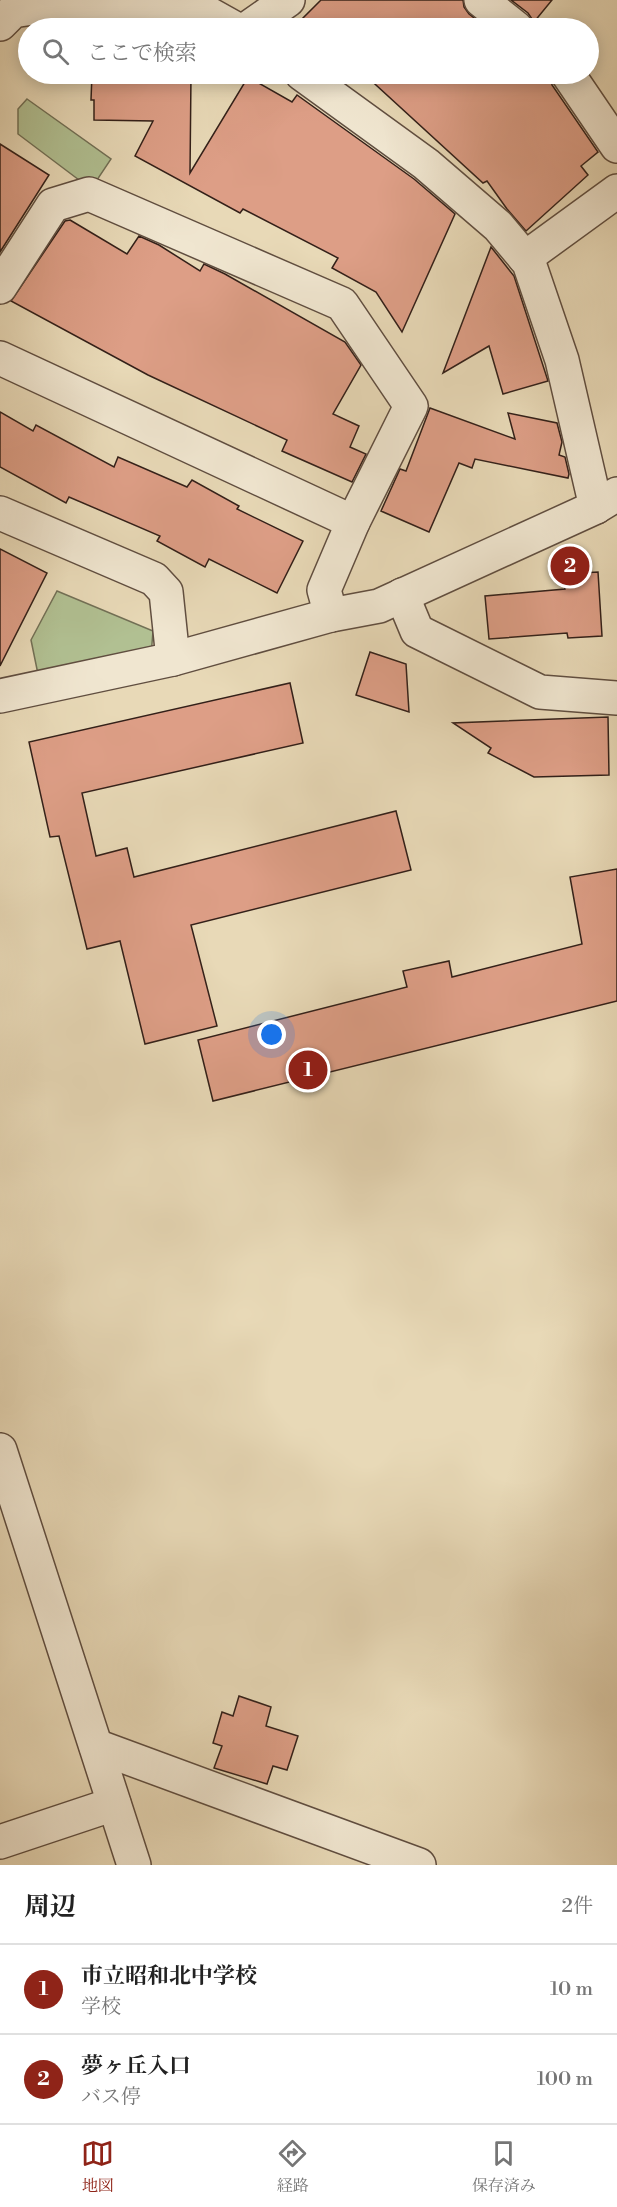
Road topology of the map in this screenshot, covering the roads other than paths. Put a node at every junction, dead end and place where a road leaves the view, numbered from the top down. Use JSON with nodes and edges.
{"nodes":[{"id":1,"x":288,"y":0,"type":"edge"},
{"id":2,"x":481,"y":0,"type":"edge"},
{"id":3,"x":216,"y":18,"type":"edge"},
{"id":4,"x":262,"y":18,"type":"edge"},
{"id":5,"x":504,"y":18,"type":"edge"},
{"id":6,"x":0,"y":24,"type":"edge"},
{"id":7,"x":316,"y":84,"type":"edge"},
{"id":8,"x":575,"y":84,"type":"edge"},
{"id":9,"x":617,"y":146,"type":"edge"},
{"id":10,"x":617,"y":191,"type":"edge"},
{"id":11,"x":525,"y":258,"type":"junction"},
{"id":12,"x":0,"y":287,"type":"edge"},
{"id":13,"x":0,"y":358,"type":"edge"},
{"id":14,"x":606,"y":500,"type":"edge"},
{"id":15,"x":0,"y":513,"type":"edge"},
{"id":16,"x":353,"y":522,"type":"junction"},
{"id":17,"x":402,"y":595,"type":"junction"},
{"id":18,"x":331,"y":615,"type":"junction"},
{"id":19,"x":173,"y":659,"type":"junction"},
{"id":20,"x":0,"y":696,"type":"edge"},
{"id":21,"x":617,"y":698,"type":"edge"},
{"id":22,"x":0,"y":1450,"type":"edge"},
{"id":23,"x":96,"y":1746,"type":"junction"},
{"id":24,"x":114,"y":1804,"type":"junction"},
{"id":25,"x":0,"y":1842,"type":"edge"},
{"id":26,"x":134,"y":1865,"type":"edge"},
{"id":27,"x":419,"y":1865,"type":"edge"}],
"edges":[{"from":1,"to":4,"type":"street"},
{"from":2,"to":5,"type":"street"},
{"from":3,"to":6,"type":"street"},
{"from":7,"to":11,"type":"street"},
{"from":8,"to":9,"type":"street"},
{"from":10,"to":11,"type":"street"},
{"from":11,"to":14,"type":"street"},
{"from":12,"to":16,"type":"street"},
{"from":13,"to":16,"type":"street"},
{"from":14,"to":17,"type":"street"},
{"from":15,"to":19,"type":"street"},
{"from":16,"to":18,"type":"street"},
{"from":17,"to":18,"type":"street"},
{"from":17,"to":21,"type":"street"},
{"from":18,"to":19,"type":"street"},
{"from":19,"to":20,"type":"street"},
{"from":22,"to":23,"type":"street"},
{"from":23,"to":24,"type":"street"},
{"from":23,"to":27,"type":"street"},
{"from":24,"to":25,"type":"street"},
{"from":24,"to":26,"type":"street"}]}
